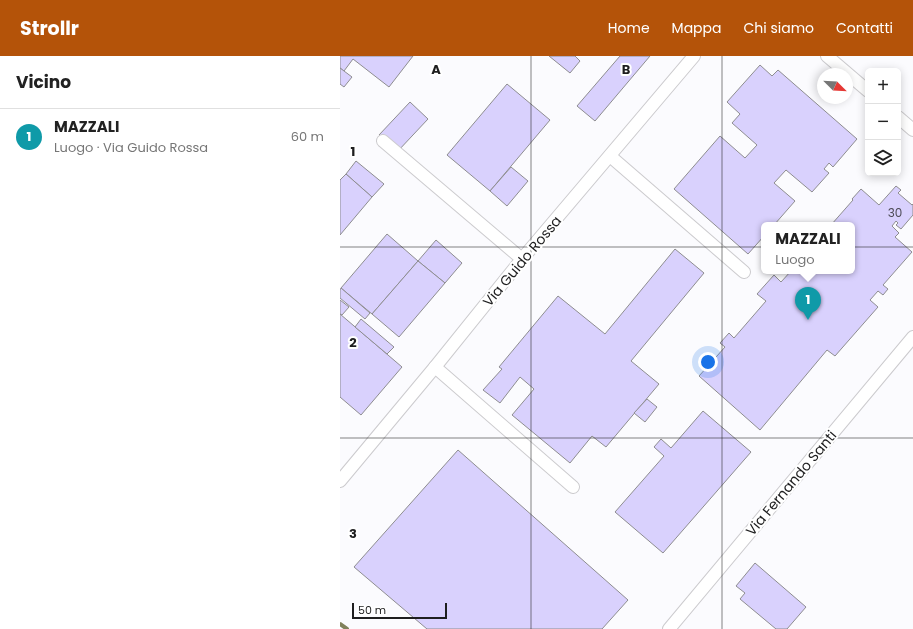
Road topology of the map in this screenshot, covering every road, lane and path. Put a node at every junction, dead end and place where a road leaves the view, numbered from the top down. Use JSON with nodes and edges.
{"nodes":[{"id":1,"x":694,"y":56,"type":"edge"},
{"id":2,"x":827,"y":56,"type":"edge"},
{"id":3,"x":865,"y":88,"type":"edge"},
{"id":4,"x":901,"y":120,"type":"edge"},
{"id":5,"x":913,"y":130,"type":"edge"},
{"id":6,"x":383,"y":141,"type":"dead end"},
{"id":7,"x":610,"y":156,"type":"junction"},
{"id":8,"x":522,"y":259,"type":"junction"},
{"id":9,"x":744,"y":272,"type":"dead end"},
{"id":10,"x":913,"y":337,"type":"edge"},
{"id":11,"x":435,"y":367,"type":"junction"},
{"id":12,"x":340,"y":481,"type":"edge"},
{"id":13,"x":573,"y":487,"type":"dead end"},
{"id":14,"x":669,"y":629,"type":"edge"}],
"edges":[{"from":1,"to":7,"type":"street","name":"Via Guido Rossa"},
{"from":2,"to":3,"type":"street"},
{"from":4,"to":5,"type":"street"},
{"from":6,"to":8,"type":"street"},
{"from":7,"to":8,"type":"street","name":"Via Guido Rossa"},
{"from":7,"to":9,"type":"street"},
{"from":8,"to":11,"type":"street","name":"Via Guido Rossa"},
{"from":10,"to":14,"type":"street","name":"Via Fernando Santi"},
{"from":11,"to":12,"type":"street","name":"Via Guido Rossa"},
{"from":11,"to":13,"type":"street"}]}
